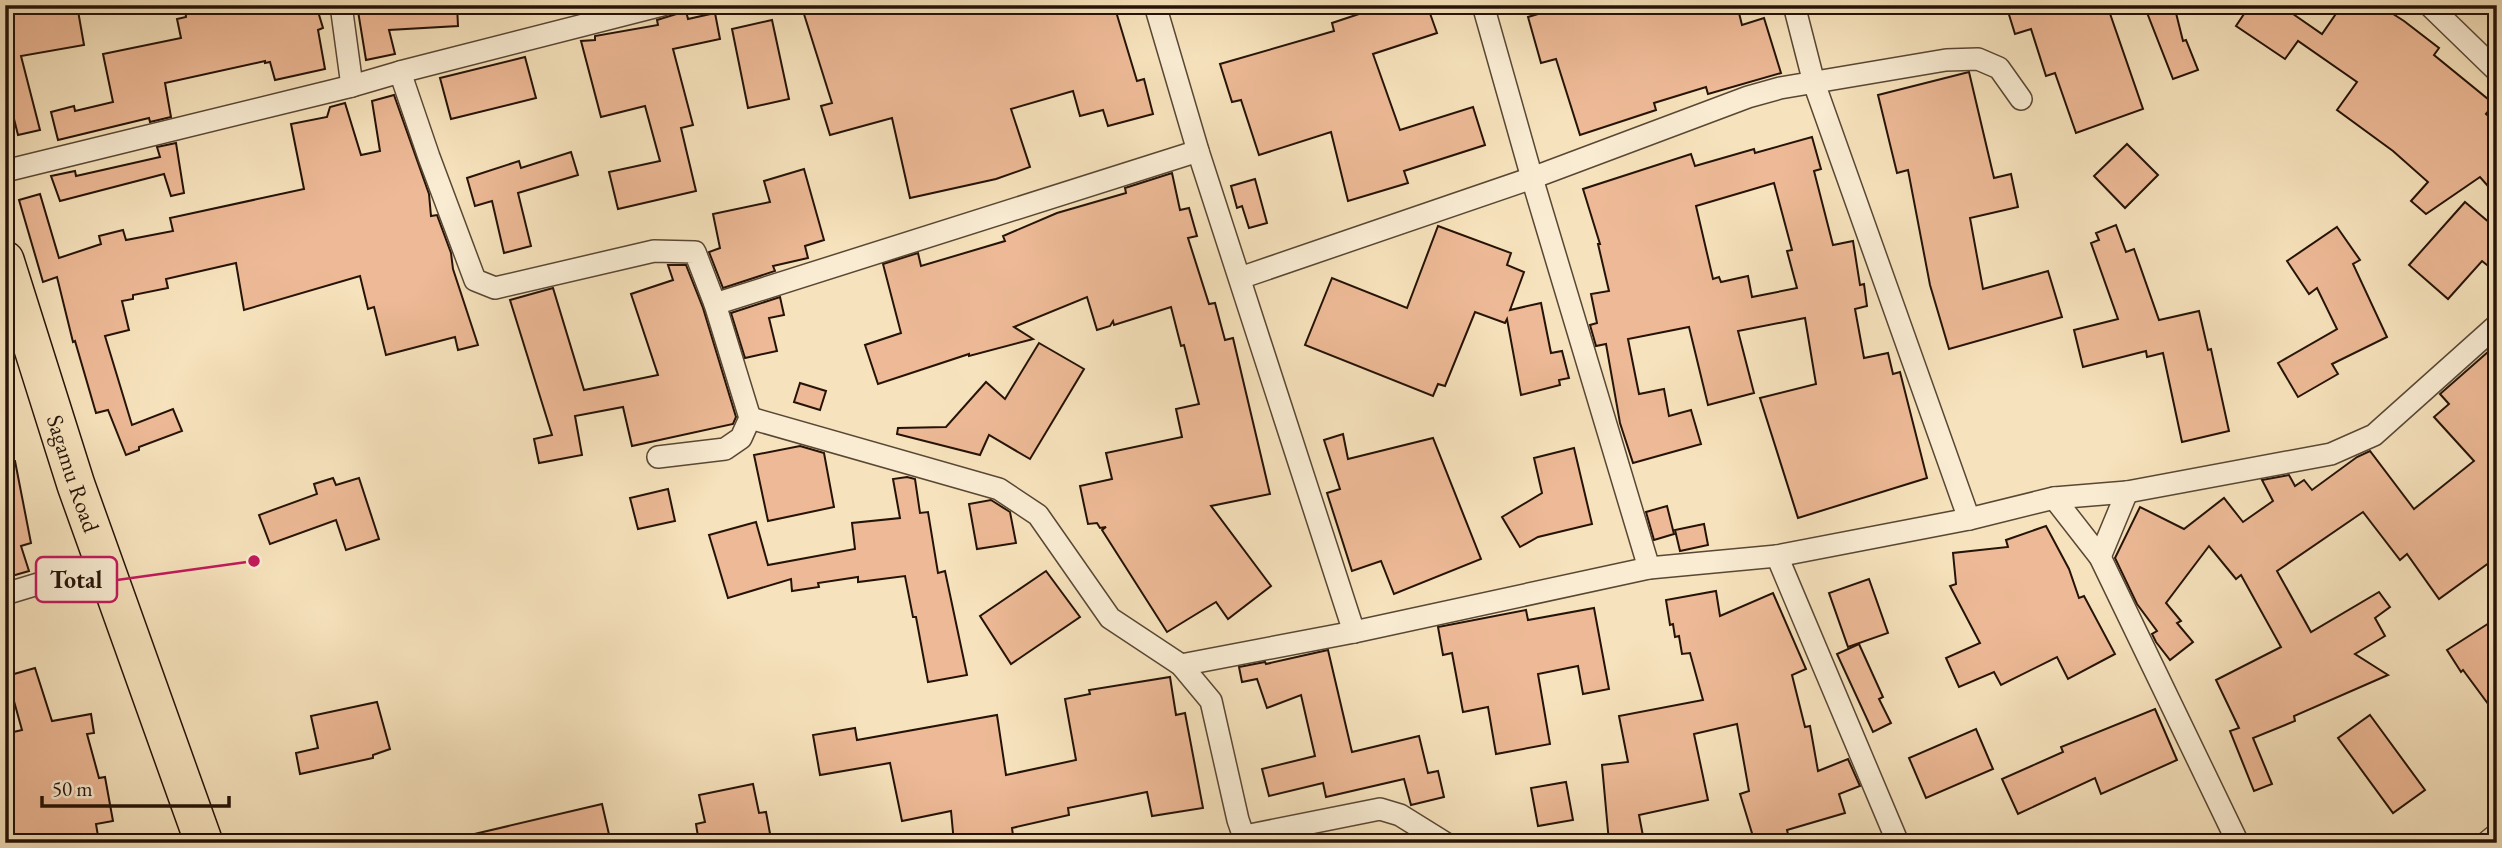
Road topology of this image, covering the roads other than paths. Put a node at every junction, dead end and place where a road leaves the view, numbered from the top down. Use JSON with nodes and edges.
{"nodes":[{"id":1,"x":341,"y":5,"type":"edge"},
{"id":2,"x":1155,"y":5,"type":"edge"},
{"id":3,"x":1483,"y":5,"type":"edge"},
{"id":4,"x":1794,"y":5,"type":"edge"},
{"id":5,"x":2429,"y":5,"type":"edge"},
{"id":6,"x":649,"y":7,"type":"edge"},
{"id":7,"x":2497,"y":71,"type":"edge"},
{"id":8,"x":400,"y":72,"type":"junction"},
{"id":9,"x":1814,"y":83,"type":"junction"},
{"id":10,"x":352,"y":86,"type":"junction"},
{"id":11,"x":2021,"y":99,"type":"dead end"},
{"id":12,"x":1198,"y":151,"type":"junction"},
{"id":13,"x":5,"y":171,"type":"edge"},
{"id":14,"x":1532,"y":178,"type":"junction"},
{"id":15,"x":5,"y":260,"type":"edge"},
{"id":16,"x":1240,"y":278,"type":"junction"},
{"id":17,"x":715,"y":304,"type":"junction"},
{"id":18,"x":2497,"y":325,"type":"edge"},
{"id":19,"x":750,"y":418,"type":"junction"},
{"id":20,"x":658,"y":457,"type":"dead end"},
{"id":21,"x":2127,"y":492,"type":"junction"},
{"id":22,"x":2054,"y":498,"type":"junction"},
{"id":23,"x":1969,"y":519,"type":"junction"},
{"id":24,"x":1777,"y":556,"type":"junction"},
{"id":25,"x":2100,"y":557,"type":"junction"},
{"id":26,"x":104,"y":564,"type":"junction"},
{"id":27,"x":1649,"y":568,"type":"junction"},
{"id":28,"x":5,"y":594,"type":"edge"},
{"id":29,"x":1354,"y":632,"type":"junction"},
{"id":30,"x":1181,"y":665,"type":"junction"},
{"id":31,"x":2497,"y":834,"type":"edge"},
{"id":32,"x":1245,"y":840,"type":"edge"},
{"id":33,"x":204,"y":843,"type":"edge"},
{"id":34,"x":1446,"y":843,"type":"edge"},
{"id":35,"x":1898,"y":843,"type":"edge"},
{"id":36,"x":2238,"y":843,"type":"edge"},
{"id":37,"x":2486,"y":843,"type":"edge"}],
"edges":[{"from":1,"to":10,"type":"street"},
{"from":2,"to":12,"type":"street"},
{"from":3,"to":14,"type":"street"},
{"from":4,"to":9,"type":"street"},
{"from":5,"to":7,"type":"street"},
{"from":6,"to":8,"type":"street"},
{"from":8,"to":10,"type":"street"},
{"from":8,"to":17,"type":"street"},
{"from":9,"to":11,"type":"street"},
{"from":9,"to":14,"type":"street"},
{"from":9,"to":23,"type":"street"},
{"from":10,"to":13,"type":"street"},
{"from":12,"to":16,"type":"street"},
{"from":12,"to":17,"type":"street"},
{"from":14,"to":16,"type":"street"},
{"from":14,"to":27,"type":"street"},
{"from":15,"to":26,"type":"highway","name":"Sagamu Road"},
{"from":16,"to":29,"type":"street"},
{"from":17,"to":19,"type":"street"},
{"from":18,"to":21,"type":"street"},
{"from":19,"to":20,"type":"street"},
{"from":19,"to":30,"type":"street"},
{"from":21,"to":22,"type":"street"},
{"from":21,"to":25,"type":"street"},
{"from":22,"to":23,"type":"street"},
{"from":22,"to":25,"type":"street"},
{"from":23,"to":24,"type":"street"},
{"from":24,"to":27,"type":"street"},
{"from":24,"to":35,"type":"street"},
{"from":25,"to":36,"type":"street"},
{"from":26,"to":28,"type":"street"},
{"from":26,"to":33,"type":"highway","name":"Sagamu Road"},
{"from":27,"to":29,"type":"street"},
{"from":29,"to":30,"type":"street"},
{"from":30,"to":32,"type":"street"},
{"from":31,"to":37,"type":"street"},
{"from":32,"to":34,"type":"street"}]}
